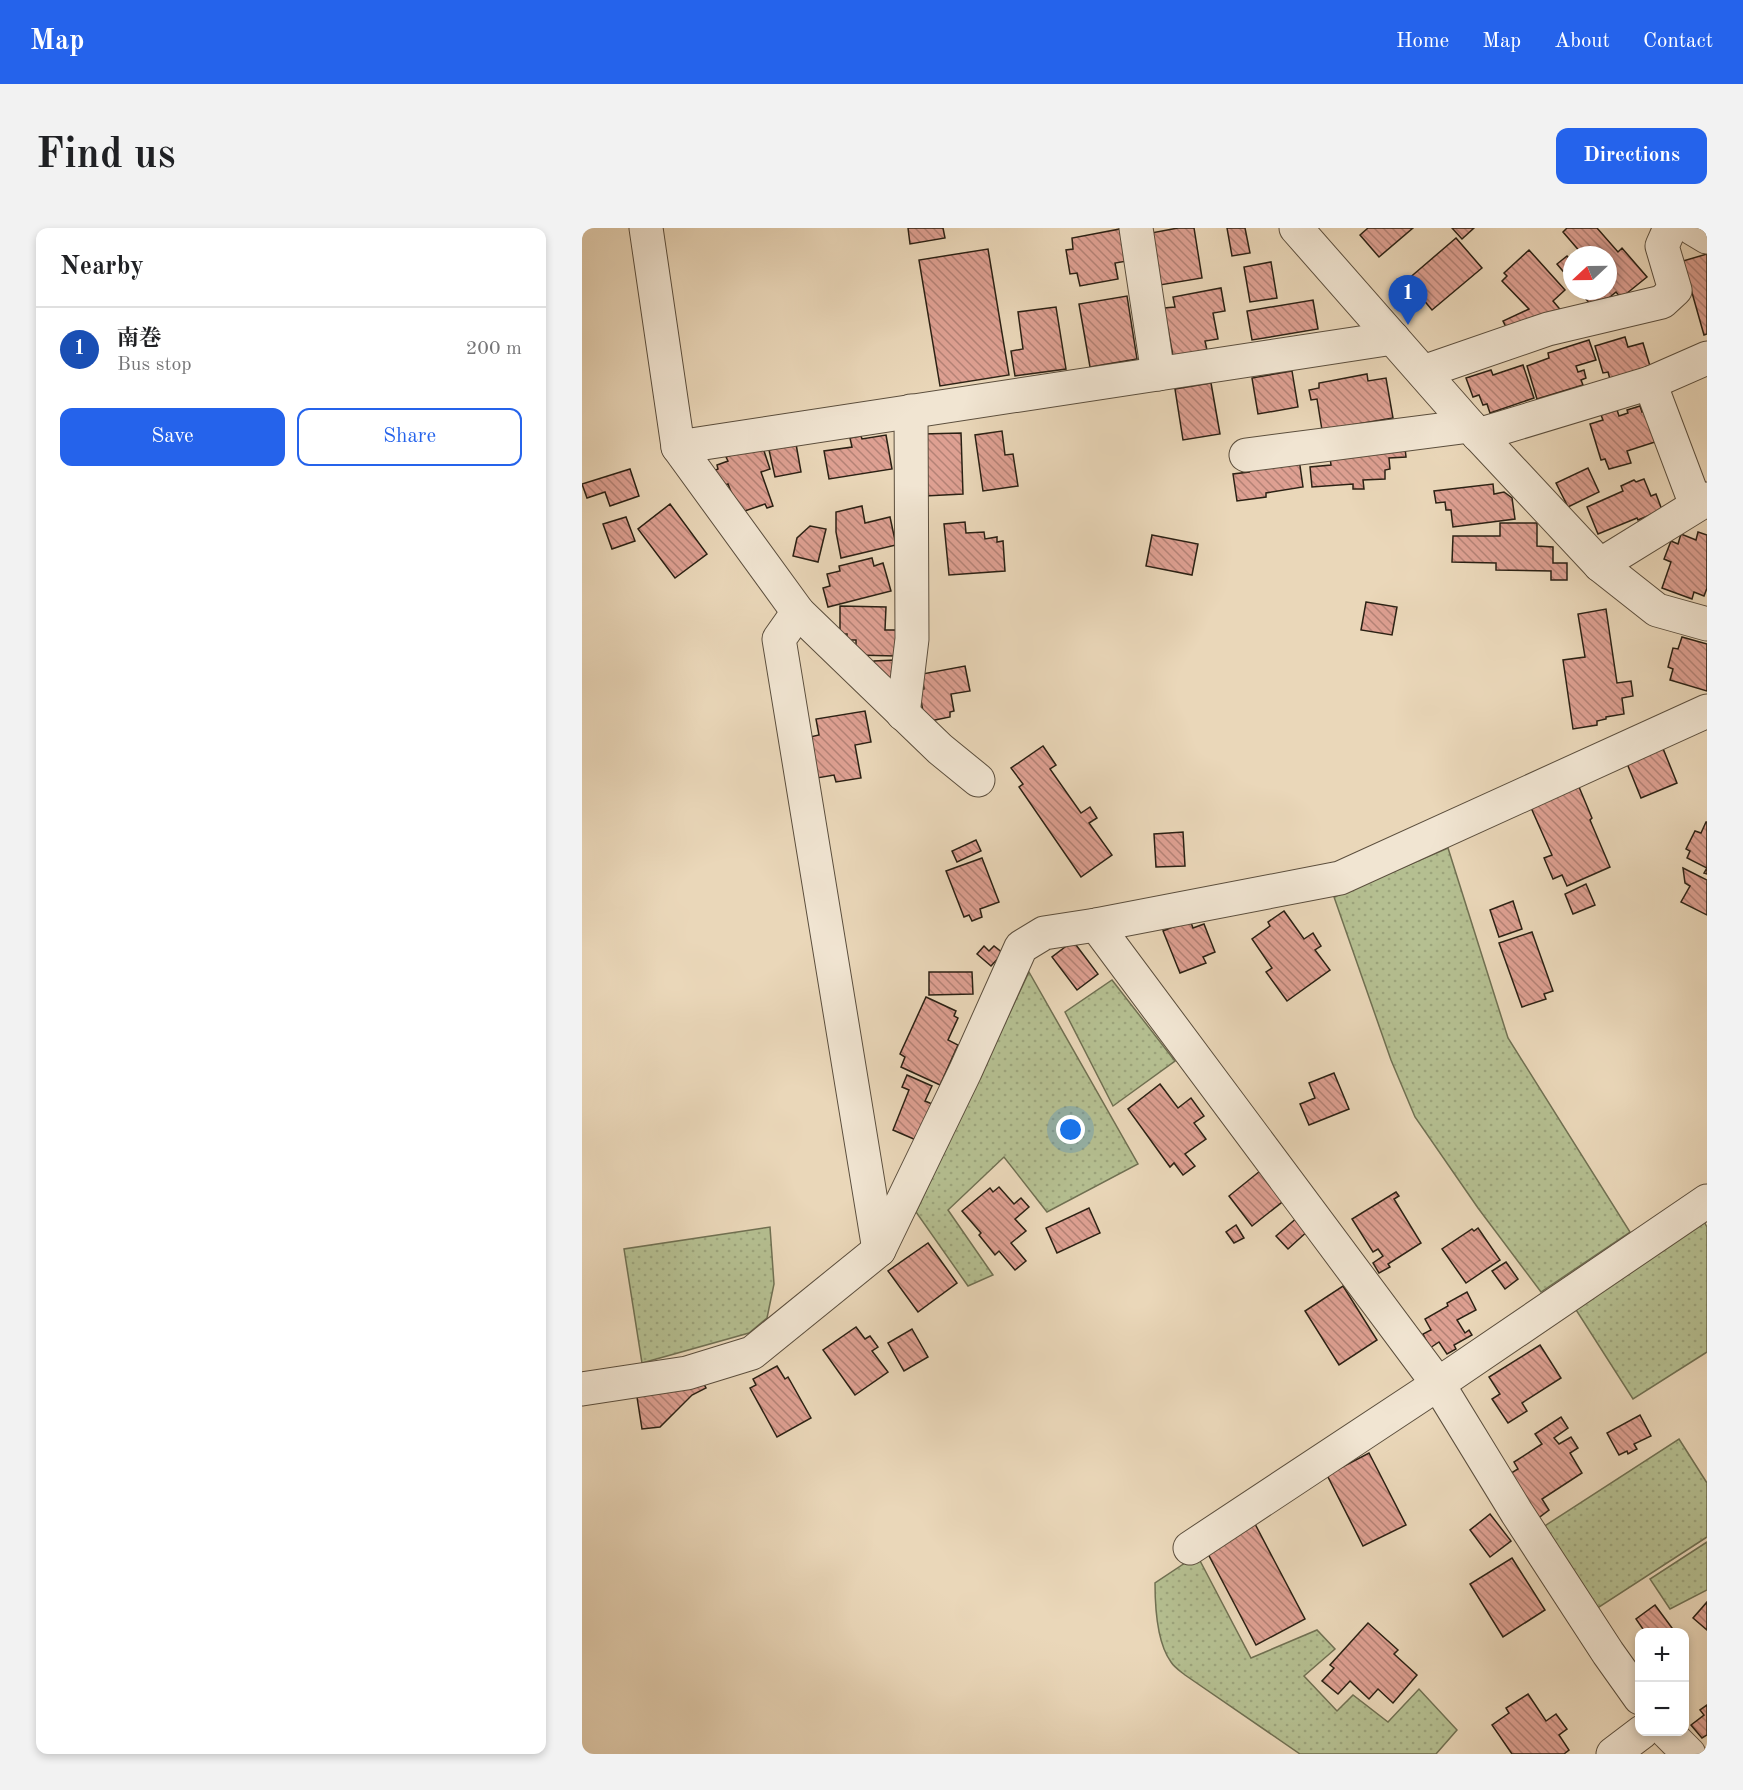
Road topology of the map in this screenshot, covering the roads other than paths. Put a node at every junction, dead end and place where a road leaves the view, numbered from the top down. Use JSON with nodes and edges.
{"nodes":[{"id":1,"x":646,"y":228,"type":"edge"},
{"id":2,"x":1136,"y":228,"type":"edge"},
{"id":3,"x":1296,"y":228,"type":"edge"},
{"id":4,"x":1670,"y":228,"type":"edge"},
{"id":5,"x":1692,"y":228,"type":"edge"},
{"id":6,"x":1707,"y":237,"type":"edge"},
{"id":7,"x":1393,"y":338,"type":"junction"},
{"id":8,"x":1707,"y":358,"type":"edge"},
{"id":9,"x":1423,"y":372,"type":"junction"},
{"id":10,"x":1158,"y":374,"type":"junction"},
{"id":11,"x":1650,"y":383,"type":"junction"},
{"id":12,"x":911,"y":411,"type":"junction"},
{"id":13,"x":1474,"y":431,"type":"junction"},
{"id":14,"x":678,"y":447,"type":"junction"},
{"id":15,"x":1246,"y":454,"type":"dead end"},
{"id":16,"x":1701,"y":502,"type":"edge"},
{"id":17,"x":1600,"y":565,"type":"junction"},
{"id":18,"x":798,"y":612,"type":"junction"},
{"id":19,"x":1707,"y":624,"type":"edge"},
{"id":20,"x":1707,"y":711,"type":"edge"},
{"id":21,"x":903,"y":714,"type":"junction"},
{"id":22,"x":978,"y":780,"type":"dead end"},
{"id":23,"x":1096,"y":925,"type":"junction"},
{"id":24,"x":1707,"y":1201,"type":"edge"},
{"id":25,"x":879,"y":1250,"type":"junction"},
{"id":26,"x":1438,"y":1384,"type":"junction"},
{"id":27,"x":582,"y":1389,"type":"edge"},
{"id":28,"x":1190,"y":1548,"type":"dead end"},
{"id":29,"x":1635,"y":1691,"type":"edge"},
{"id":30,"x":1636,"y":1736,"type":"edge"},
{"id":31,"x":1672,"y":1736,"type":"edge"},
{"id":32,"x":1613,"y":1754,"type":"edge"},
{"id":33,"x":1689,"y":1754,"type":"edge"}],
"edges":[{"from":1,"to":14,"type":"street"},
{"from":2,"to":10,"type":"street"},
{"from":3,"to":7,"type":"street"},
{"from":4,"to":9,"type":"street"},
{"from":5,"to":6,"type":"street"},
{"from":7,"to":9,"type":"street"},
{"from":7,"to":10,"type":"street"},
{"from":8,"to":11,"type":"street"},
{"from":9,"to":13,"type":"street"},
{"from":10,"to":12,"type":"street"},
{"from":11,"to":13,"type":"street"},
{"from":11,"to":16,"type":"street"},
{"from":12,"to":14,"type":"street"},
{"from":12,"to":21,"type":"street"},
{"from":13,"to":15,"type":"street"},
{"from":13,"to":17,"type":"street"},
{"from":14,"to":18,"type":"street"},
{"from":16,"to":17,"type":"street"},
{"from":17,"to":19,"type":"street"},
{"from":18,"to":21,"type":"street"},
{"from":18,"to":25,"type":"street"},
{"from":20,"to":23,"type":"street"},
{"from":21,"to":22,"type":"street"},
{"from":23,"to":25,"type":"street"},
{"from":23,"to":26,"type":"street"},
{"from":24,"to":26,"type":"street"},
{"from":25,"to":27,"type":"street"},
{"from":26,"to":28,"type":"street"},
{"from":26,"to":29,"type":"street"},
{"from":30,"to":32,"type":"street"},
{"from":31,"to":33,"type":"street"}]}
